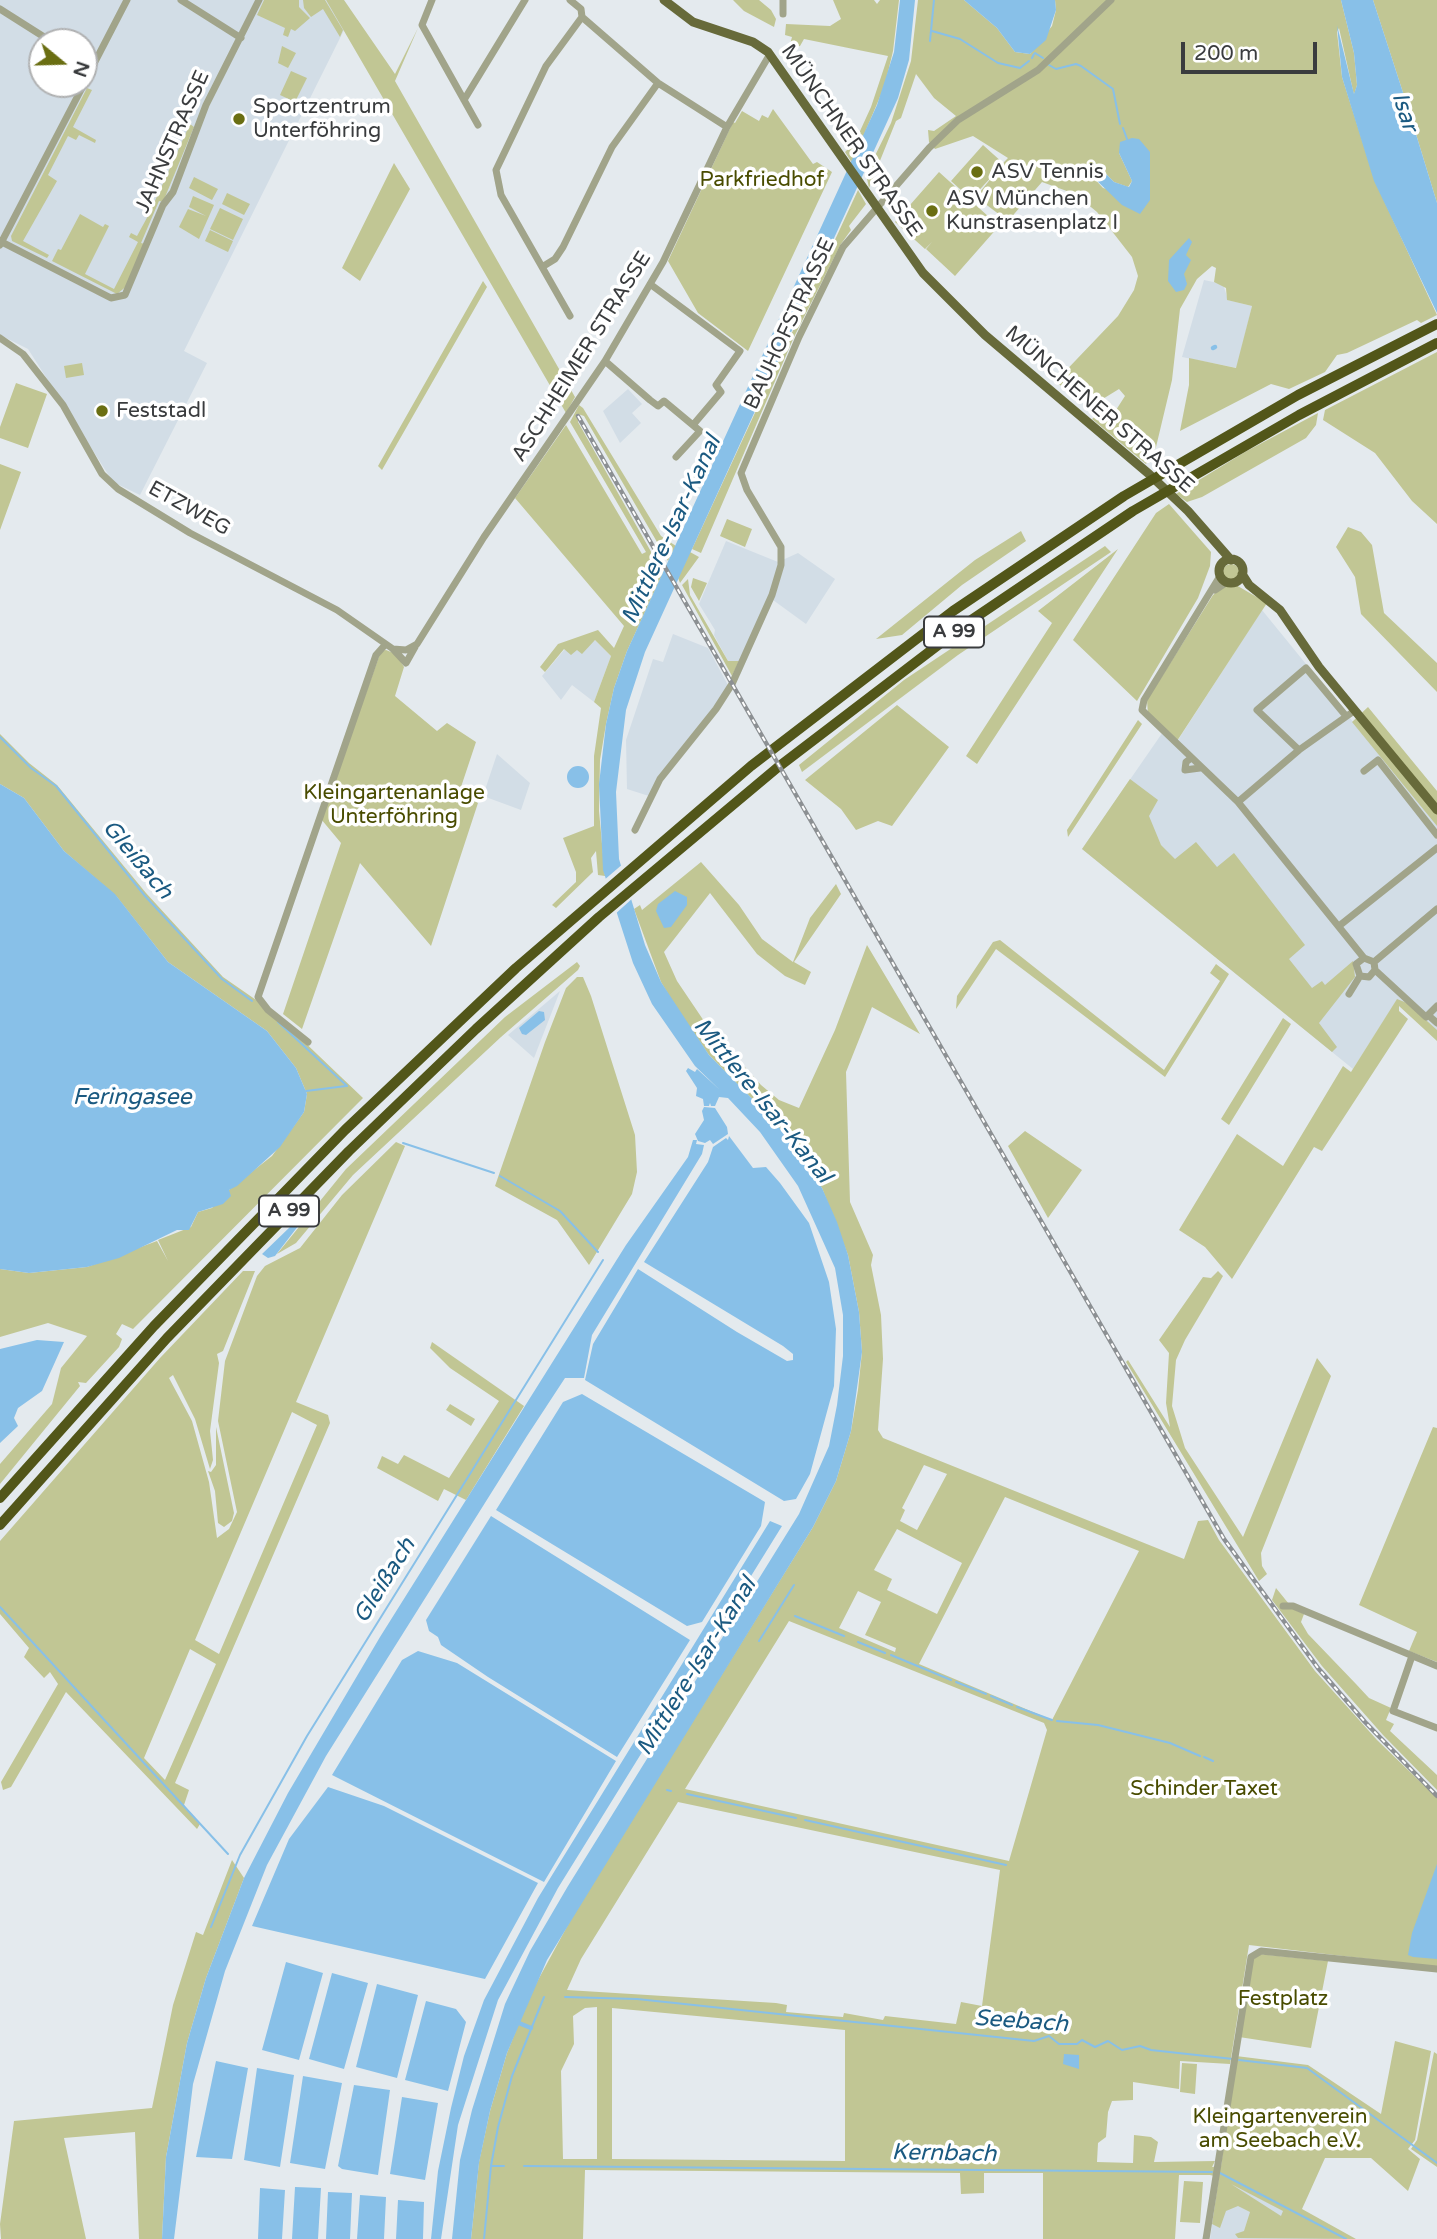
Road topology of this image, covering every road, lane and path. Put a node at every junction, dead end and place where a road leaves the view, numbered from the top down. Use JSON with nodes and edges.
{"nodes":[{"id":1,"x":127,"y":0,"type":"edge"},
{"id":2,"x":181,"y":0,"type":"edge"},
{"id":3,"x":260,"y":0,"type":"edge"},
{"id":4,"x":432,"y":0,"type":"edge"},
{"id":5,"x":525,"y":0,"type":"edge"},
{"id":6,"x":569,"y":0,"type":"edge"},
{"id":7,"x":587,"y":0,"type":"edge"},
{"id":8,"x":664,"y":0,"type":"edge"},
{"id":9,"x":783,"y":0,"type":"edge"},
{"id":10,"x":1111,"y":0,"type":"edge"},
{"id":11,"x":0,"y":9,"type":"edge"},
{"id":12,"x":582,"y":13,"type":"junction"},
{"id":13,"x":783,"y":13,"type":"dead end"},
{"id":14,"x":30,"y":28,"type":"edge"},
{"id":15,"x":241,"y":38,"type":"junction"},
{"id":16,"x":770,"y":54,"type":"junction"},
{"id":17,"x":98,"y":56,"type":"edge"},
{"id":18,"x":658,"y":83,"type":"junction"},
{"id":19,"x":77,"y":98,"type":"edge"},
{"id":20,"x":464,"y":100,"type":"junction"},
{"id":21,"x":478,"y":125,"type":"dead end"},
{"id":22,"x":727,"y":127,"type":"junction"},
{"id":23,"x":877,"y":209,"type":"junction"},
{"id":24,"x":1,"y":243,"type":"edge"},
{"id":25,"x":542,"y":267,"type":"junction"},
{"id":26,"x":650,"y":284,"type":"junction"},
{"id":27,"x":955,"y":307,"type":"joint"},
{"id":28,"x":570,"y":316,"type":"dead end"},
{"id":29,"x":1437,"y":324,"type":"edge"},
{"id":30,"x":0,"y":338,"type":"edge"},
{"id":31,"x":1437,"y":343,"type":"edge"},
{"id":32,"x":605,"y":361,"type":"junction"},
{"id":33,"x":693,"y":425,"type":"junction"},
{"id":34,"x":676,"y":457,"type":"dead end"},
{"id":35,"x":1216,"y":544,"type":"junction"},
{"id":36,"x":1231,"y":560,"type":"junction"},
{"id":37,"x":1242,"y":574,"type":"junction"},
{"id":38,"x":1225,"y":577,"type":"junction"},
{"id":39,"x":1262,"y":596,"type":"junction"},
{"id":40,"x":417,"y":643,"type":"junction"},
{"id":41,"x":383,"y":646,"type":"junction"},
{"id":42,"x":393,"y":649,"type":"junction"},
{"id":43,"x":1350,"y":714,"type":"junction"},
{"id":44,"x":1299,"y":750,"type":"junction"},
{"id":45,"x":1364,"y":771,"type":"dead end"},
{"id":46,"x":1238,"y":802,"type":"junction"},
{"id":47,"x":1437,"y":810,"type":"edge"},
{"id":48,"x":635,"y":830,"type":"dead end"},
{"id":49,"x":1437,"y":835,"type":"edge"},
{"id":50,"x":1437,"y":848,"type":"edge"},
{"id":51,"x":1437,"y":909,"type":"edge"},
{"id":52,"x":1339,"y":926,"type":"junction"},
{"id":53,"x":1364,"y":958,"type":"junction"},
{"id":54,"x":1374,"y":966,"type":"junction"},
{"id":55,"x":1360,"y":976,"type":"junction"},
{"id":56,"x":1349,"y":994,"type":"dead end"},
{"id":57,"x":1437,"y":1006,"type":"edge"},
{"id":58,"x":1428,"y":1015,"type":"junction"},
{"id":59,"x":1437,"y":1023,"type":"edge"},
{"id":60,"x":308,"y":1042,"type":"dead end"},
{"id":61,"x":0,"y":1498,"type":"edge"},
{"id":62,"x":0,"y":1525,"type":"edge"},
{"id":63,"x":1283,"y":1606,"type":"dead end"},
{"id":64,"x":1412,"y":1656,"type":"junction"},
{"id":65,"x":1437,"y":1666,"type":"edge"},
{"id":66,"x":1437,"y":1728,"type":"edge"},
{"id":67,"x":1437,"y":1969,"type":"edge"},
{"id":68,"x":1206,"y":2239,"type":"edge"}],
"edges":[{"from":1,"to":17,"type":"street"},
{"from":2,"to":15,"type":"street"},
{"from":3,"to":15,"type":"street","name":"JAHNSTRASSE"},
{"from":4,"to":20,"type":"street"},
{"from":5,"to":20,"type":"street"},
{"from":6,"to":12,"type":"street"},
{"from":7,"to":12,"type":"street"},
{"from":8,"to":16,"type":"main road","name":"MÜNCHNER STRASSE"},
{"from":9,"to":13,"type":"street"},
{"from":10,"to":23,"type":"street"},
{"from":11,"to":14,"type":"street"},
{"from":12,"to":18,"type":"street"},
{"from":12,"to":25,"type":"street"},
{"from":15,"to":24,"type":"street","name":"JAHNSTRASSE"},
{"from":16,"to":22,"type":"street","name":"ASCHHEIMER STRASSE"},
{"from":16,"to":23,"type":"main road","name":"MÜNCHNER STRASSE"},
{"from":18,"to":22,"type":"street"},
{"from":18,"to":25,"type":"street"},
{"from":19,"to":24,"type":"street"},
{"from":20,"to":21,"type":"street"},
{"from":22,"to":26,"type":"street","name":"ASCHHEIMER STRASSE"},
{"from":23,"to":27,"type":"main road","name":"MÜNCHNER STRASSE"},
{"from":23,"to":48,"type":"street","name":"BAUHOFSTRASSE"},
{"from":25,"to":28,"type":"street"},
{"from":26,"to":32,"type":"street","name":"ASCHHEIMER STRASSE"},
{"from":26,"to":33,"type":"street"},
{"from":27,"to":35,"type":"main road","name":"MÜNCHENER STRASSE"},
{"from":29,"to":61,"type":"highway","number":"A 99"},
{"from":30,"to":41,"type":"street","name":"ETZWEG"},
{"from":31,"to":62,"type":"highway","number":"A 99"},
{"from":32,"to":33,"type":"street"},
{"from":32,"to":40,"type":"street","name":"ASCHHEIMER STRASSE"},
{"from":33,"to":34,"type":"street"},
{"from":35,"to":36,"type":"main road","name":"MÜNCHENER STRASSE"},
{"from":35,"to":38,"type":"main road","name":"MÜNCHENER STRASSE"},
{"from":36,"to":37,"type":"main road","name":"MÜNCHENER STRASSE"},
{"from":36,"to":38,"type":"main road"},
{"from":37,"to":38,"type":"main road"},
{"from":37,"to":39,"type":"main road"},
{"from":38,"to":39,"type":"main road"},
{"from":38,"to":46,"type":"street"},
{"from":39,"to":43,"type":"main road"},
{"from":40,"to":42,"type":"street"},
{"from":40,"to":42,"type":"street","name":"ASCHHEIMER STRASSE"},
{"from":41,"to":42,"type":"street","name":"ETZWEG"},
{"from":41,"to":60,"type":"street"},
{"from":43,"to":44,"type":"street"},
{"from":43,"to":44,"type":"street"},
{"from":43,"to":47,"type":"main road"},
{"from":44,"to":46,"type":"street"},
{"from":45,"to":49,"type":"street"},
{"from":46,"to":52,"type":"street"},
{"from":50,"to":52,"type":"street"},
{"from":51,"to":54,"type":"street"},
{"from":52,"to":53,"type":"street"},
{"from":53,"to":54,"type":"street"},
{"from":53,"to":55,"type":"street"},
{"from":54,"to":55,"type":"street"},
{"from":54,"to":58,"type":"street"},
{"from":55,"to":56,"type":"street"},
{"from":57,"to":58,"type":"street"},
{"from":58,"to":59,"type":"street"},
{"from":63,"to":64,"type":"street"},
{"from":64,"to":65,"type":"street"},
{"from":64,"to":66,"type":"street"},
{"from":67,"to":68,"type":"street"}]}
